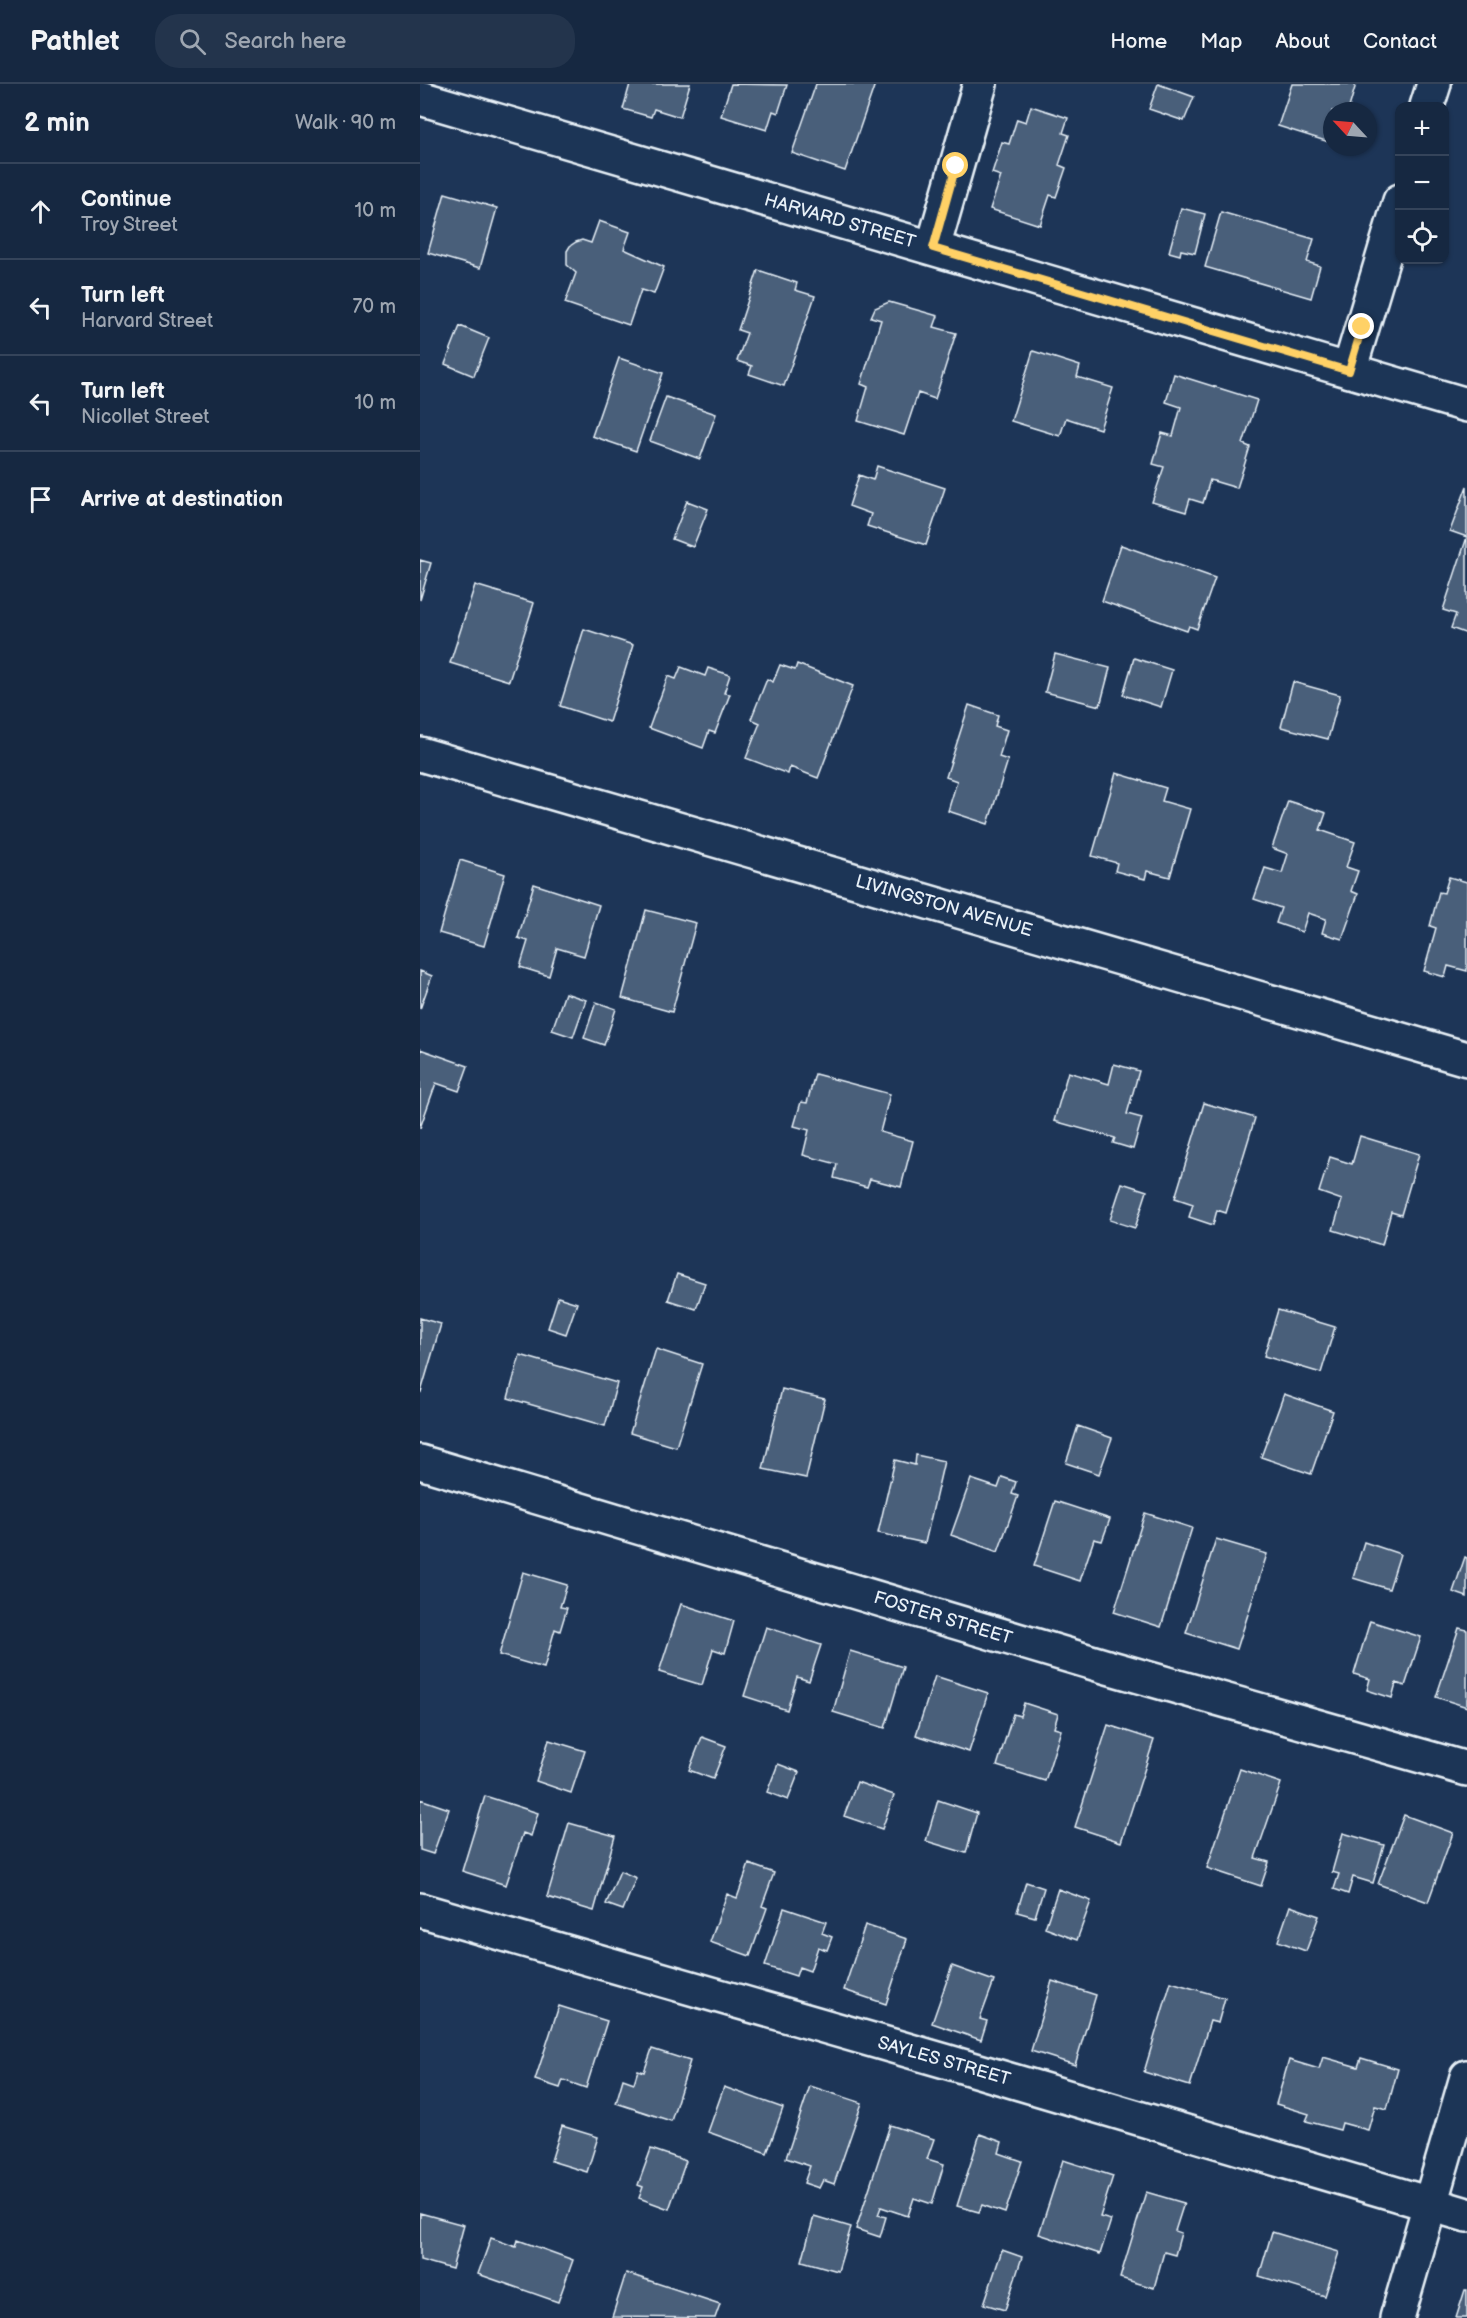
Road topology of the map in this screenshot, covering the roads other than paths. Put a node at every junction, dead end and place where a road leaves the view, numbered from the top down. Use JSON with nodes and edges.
{"nodes":[{"id":1,"x":980,"y":84,"type":"edge"},
{"id":2,"x":1434,"y":84,"type":"edge"},
{"id":3,"x":420,"y":98,"type":"edge"},
{"id":4,"x":1428,"y":102,"type":"edge"},
{"id":5,"x":1397,"y":210,"type":"edge"},
{"id":6,"x":933,"y":248,"type":"junction"},
{"id":7,"x":1349,"y":371,"type":"junction"},
{"id":8,"x":1467,"y":405,"type":"edge"},
{"id":9,"x":420,"y":754,"type":"edge"},
{"id":10,"x":1467,"y":1059,"type":"edge"},
{"id":11,"x":420,"y":1462,"type":"edge"},
{"id":12,"x":1467,"y":1769,"type":"edge"},
{"id":13,"x":420,"y":1910,"type":"edge"},
{"id":14,"x":1467,"y":2077,"type":"edge"},
{"id":15,"x":1430,"y":2204,"type":"junction"},
{"id":16,"x":1467,"y":2215,"type":"edge"},
{"id":17,"x":1397,"y":2318,"type":"edge"}],
"edges":[{"from":1,"to":6,"type":"street"},
{"from":2,"to":4,"type":"street"},
{"from":3,"to":6,"type":"street","name":"HARVARD STREET"},
{"from":5,"to":7,"type":"street"},
{"from":6,"to":7,"type":"street","name":"HARVARD STREET"},
{"from":7,"to":8,"type":"street","name":"HARVARD STREET"},
{"from":9,"to":10,"type":"street","name":"LIVINGSTON AVENUE"},
{"from":11,"to":12,"type":"street","name":"FOSTER STREET"},
{"from":13,"to":15,"type":"street","name":"SAYLES STREET"},
{"from":14,"to":15,"type":"street"},
{"from":15,"to":16,"type":"street","name":"SAYLES STREET"},
{"from":15,"to":17,"type":"street"}]}
